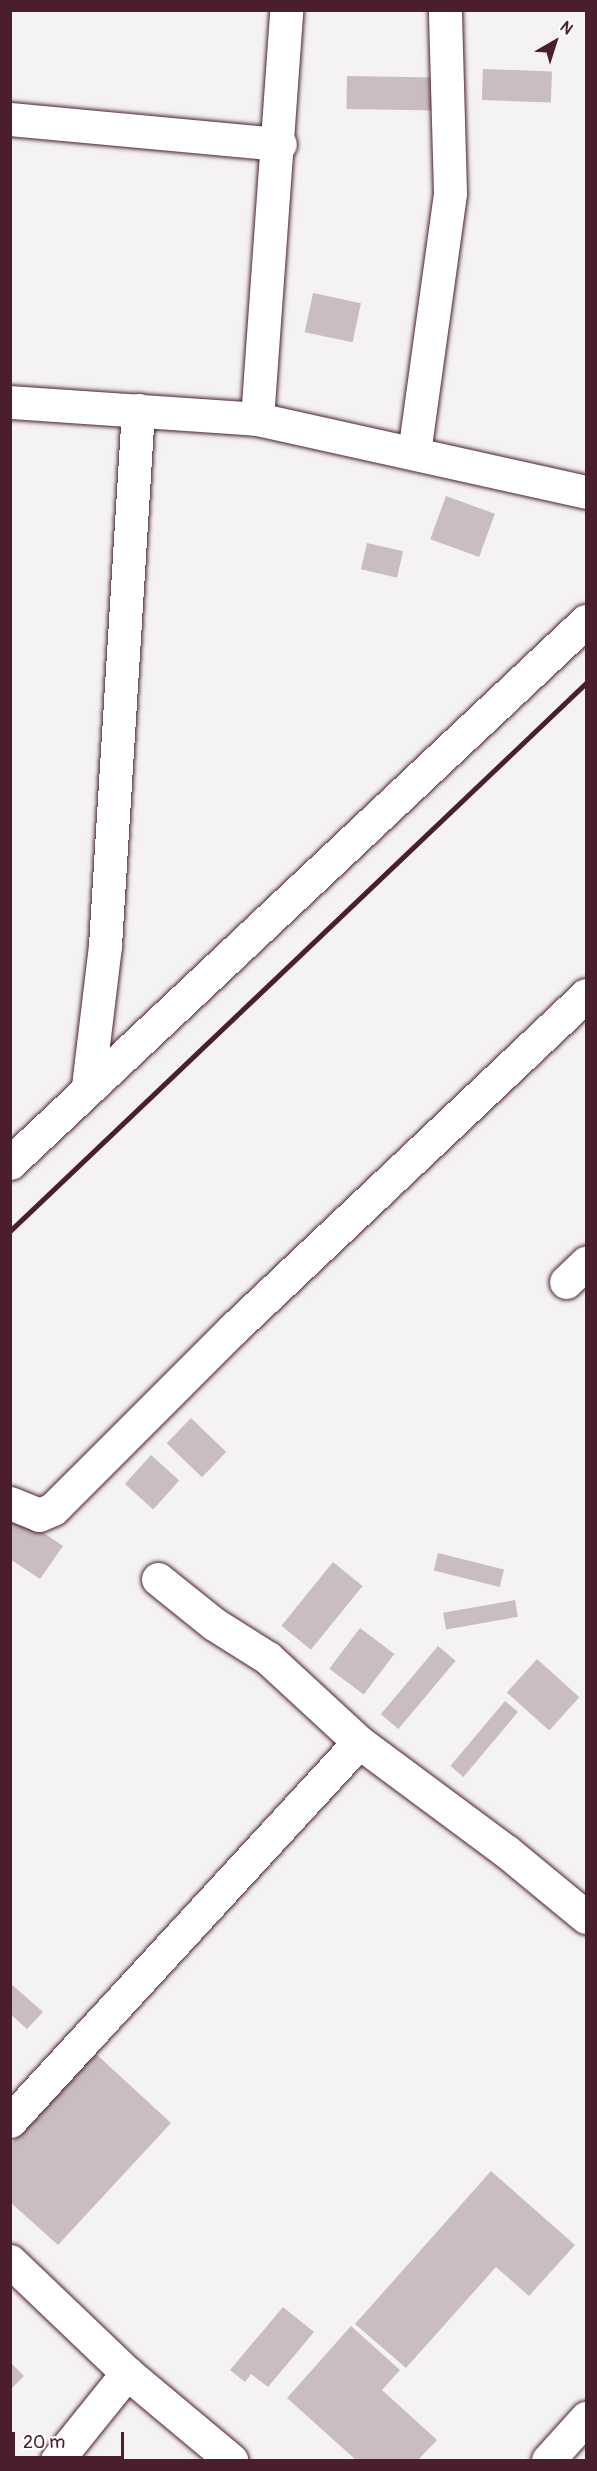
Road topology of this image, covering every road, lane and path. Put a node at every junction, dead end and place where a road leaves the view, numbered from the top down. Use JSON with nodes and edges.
{"nodes":[{"id":1,"x":286,"y":10,"type":"edge"},
{"id":2,"x":445,"y":10,"type":"edge"},
{"id":3,"x":10,"y":119,"type":"edge"},
{"id":4,"x":280,"y":144,"type":"junction"},
{"id":5,"x":10,"y":402,"type":"edge"},
{"id":6,"x":138,"y":410,"type":"junction"},
{"id":7,"x":257,"y":418,"type":"junction"},
{"id":8,"x":414,"y":453,"type":"junction"},
{"id":9,"x":586,"y":492,"type":"edge"},
{"id":10,"x":586,"y":621,"type":"edge"},
{"id":11,"x":586,"y":995,"type":"edge"},
{"id":12,"x":88,"y":1086,"type":"junction"},
{"id":13,"x":10,"y":1163,"type":"edge"},
{"id":14,"x":10,"y":1503,"type":"edge"},
{"id":15,"x":158,"y":1579,"type":"dead end"},
{"id":16,"x":359,"y":1742,"type":"junction"},
{"id":17,"x":586,"y":1917,"type":"edge"},
{"id":18,"x":10,"y":2121,"type":"edge"},
{"id":19,"x":12,"y":2264,"type":"edge"},
{"id":20,"x":127,"y":2373,"type":"junction"},
{"id":21,"x":586,"y":2418,"type":"edge"},
{"id":22,"x":57,"y":2460,"type":"edge"},
{"id":23,"x":231,"y":2460,"type":"edge"},
{"id":24,"x":548,"y":2460,"type":"edge"}],
"edges":[{"from":1,"to":4,"type":"street"},
{"from":2,"to":8,"type":"street"},
{"from":3,"to":4,"type":"street"},
{"from":4,"to":7,"type":"street"},
{"from":5,"to":6,"type":"street"},
{"from":6,"to":7,"type":"street"},
{"from":6,"to":12,"type":"street"},
{"from":7,"to":8,"type":"street"},
{"from":8,"to":9,"type":"street"},
{"from":10,"to":12,"type":"street"},
{"from":11,"to":14,"type":"street"},
{"from":12,"to":13,"type":"street"},
{"from":15,"to":16,"type":"street"},
{"from":16,"to":17,"type":"street"},
{"from":16,"to":18,"type":"street"},
{"from":19,"to":20,"type":"street"},
{"from":20,"to":22,"type":"street"},
{"from":20,"to":23,"type":"street"},
{"from":21,"to":24,"type":"street"}]}
